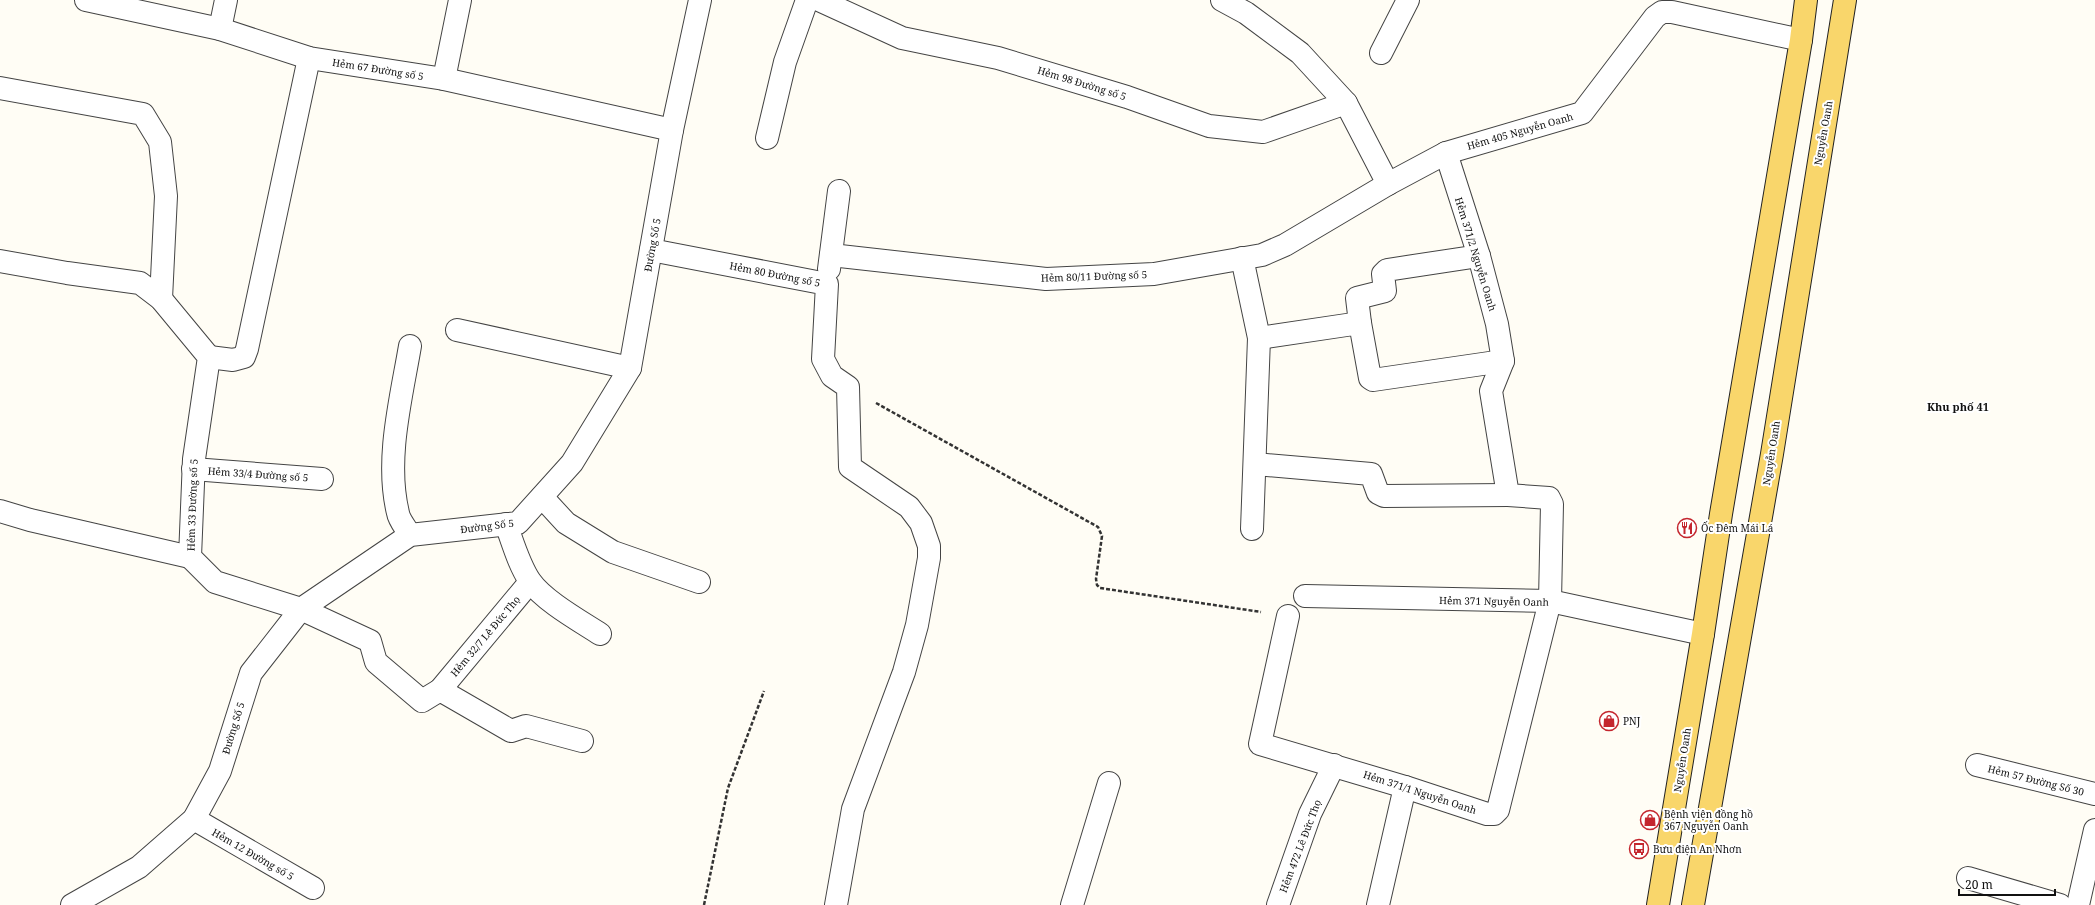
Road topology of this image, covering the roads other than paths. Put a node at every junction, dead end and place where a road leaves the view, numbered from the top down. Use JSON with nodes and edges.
{"nodes":[{"id":1,"x":86,"y":0,"type":"edge"},
{"id":2,"x":226,"y":0,"type":"edge"},
{"id":3,"x":460,"y":0,"type":"edge"},
{"id":4,"x":700,"y":0,"type":"edge"},
{"id":5,"x":807,"y":0,"type":"edge"},
{"id":6,"x":819,"y":0,"type":"edge"},
{"id":7,"x":1222,"y":0,"type":"edge"},
{"id":8,"x":1408,"y":0,"type":"edge"},
{"id":9,"x":1806,"y":0,"type":"edge"},
{"id":10,"x":1845,"y":0,"type":"edge"},
{"id":11,"x":220,"y":29,"type":"junction"},
{"id":12,"x":1801,"y":40,"type":"junction"},
{"id":13,"x":1381,"y":53,"type":"dead end"},
{"id":14,"x":309,"y":58,"type":"junction"},
{"id":15,"x":444,"y":79,"type":"junction"},
{"id":16,"x":0,"y":88,"type":"edge"},
{"id":17,"x":1346,"y":103,"type":"junction"},
{"id":18,"x":672,"y":130,"type":"junction"},
{"id":19,"x":768,"y":138,"type":"dead end"},
{"id":20,"x":1446,"y":153,"type":"junction"},
{"id":21,"x":1388,"y":184,"type":"junction"},
{"id":22,"x":838,"y":191,"type":"dead end"},
{"id":23,"x":651,"y":250,"type":"junction"},
{"id":24,"x":831,"y":255,"type":"junction"},
{"id":25,"x":1479,"y":256,"type":"junction"},
{"id":26,"x":1252,"y":257,"type":"junction"},
{"id":27,"x":0,"y":261,"type":"edge"},
{"id":28,"x":827,"y":284,"type":"junction"},
{"id":29,"x":161,"y":299,"type":"junction"},
{"id":30,"x":1360,"y":323,"type":"junction"},
{"id":31,"x":457,"y":330,"type":"dead end"},
{"id":32,"x":1259,"y":338,"type":"junction"},
{"id":33,"x":410,"y":346,"type":"dead end"},
{"id":34,"x":209,"y":357,"type":"junction"},
{"id":35,"x":1503,"y":361,"type":"junction"},
{"id":36,"x":630,"y":368,"type":"junction"},
{"id":37,"x":1255,"y":464,"type":"junction"},
{"id":38,"x":193,"y":469,"type":"junction"},
{"id":39,"x":322,"y":479,"type":"dead end"},
{"id":40,"x":1508,"y":495,"type":"junction"},
{"id":41,"x":542,"y":497,"type":"junction"},
{"id":42,"x":0,"y":512,"type":"edge"},
{"id":43,"x":506,"y":524,"type":"junction"},
{"id":44,"x":1252,"y":529,"type":"dead end"},
{"id":45,"x":410,"y":535,"type":"junction"},
{"id":46,"x":190,"y":557,"type":"junction"},
{"id":47,"x":530,"y":582,"type":"junction"},
{"id":48,"x":699,"y":582,"type":"dead end"},
{"id":49,"x":1305,"y":596,"type":"dead end"},
{"id":50,"x":1550,"y":601,"type":"junction"},
{"id":51,"x":300,"y":609,"type":"junction"},
{"id":52,"x":1288,"y":616,"type":"road end"},
{"id":53,"x":600,"y":634,"type":"dead end"},
{"id":54,"x":1703,"y":634,"type":"junction"},
{"id":55,"x":440,"y":690,"type":"junction"},
{"id":56,"x":582,"y":741,"type":"dead end"},
{"id":57,"x":1334,"y":765,"type":"junction"},
{"id":58,"x":1977,"y":765,"type":"dead end"},
{"id":59,"x":1109,"y":783,"type":"dead end"},
{"id":60,"x":1405,"y":787,"type":"junction"},
{"id":61,"x":2095,"y":794,"type":"edge"},
{"id":62,"x":194,"y":819,"type":"junction"},
{"id":63,"x":2095,"y":830,"type":"edge"},
{"id":64,"x":1968,"y":878,"type":"dead end"},
{"id":65,"x":313,"y":888,"type":"dead end"},
{"id":66,"x":72,"y":905,"type":"edge"},
{"id":67,"x":836,"y":905,"type":"edge"},
{"id":68,"x":1072,"y":905,"type":"edge"},
{"id":69,"x":1278,"y":905,"type":"edge"},
{"id":70,"x":1378,"y":905,"type":"edge"},
{"id":71,"x":1658,"y":905,"type":"edge"},
{"id":72,"x":1693,"y":905,"type":"edge"},
{"id":73,"x":2060,"y":905,"type":"edge"},
{"id":74,"x":2078,"y":905,"type":"edge"}],
"edges":[{"from":1,"to":11,"type":"street","name":"Hẻm 67 Đường số 5"},
{"from":2,"to":11,"type":"street"},
{"from":3,"to":15,"type":"street"},
{"from":4,"to":18,"type":"street","name":"Đường Số 5"},
{"from":5,"to":19,"type":"street"},
{"from":6,"to":17,"type":"street","name":"Hẻm 98 Đường số 5"},
{"from":7,"to":17,"type":"street"},
{"from":8,"to":13,"type":"street"},
{"from":9,"to":12,"type":"main road","name":"Nguyễn Oanh"},
{"from":10,"to":72,"type":"main road","name":"Nguyễn Oanh"},
{"from":11,"to":14,"type":"street","name":"Hẻm 67 Đường số 5"},
{"from":12,"to":20,"type":"street","name":"Hẻm 405 Nguyễn Oanh"},
{"from":12,"to":54,"type":"main road","name":"Nguyễn Oanh"},
{"from":14,"to":15,"type":"street","name":"Hẻm 67 Đường số 5"},
{"from":14,"to":34,"type":"street"},
{"from":15,"to":18,"type":"street","name":"Hẻm 67 Đường số 5"},
{"from":16,"to":29,"type":"street"},
{"from":17,"to":21,"type":"street"},
{"from":18,"to":23,"type":"street","name":"Đường Số 5"},
{"from":20,"to":21,"type":"street","name":"Hẻm 405 Nguyễn Oanh"},
{"from":20,"to":25,"type":"street","name":"Hẻm 371/2 Nguyễn Oanh"},
{"from":21,"to":26,"type":"street","name":"Hẻm 405 Nguyễn Oanh"},
{"from":22,"to":24,"type":"street"},
{"from":23,"to":28,"type":"street","name":"Hẻm 80 Đường số 5"},
{"from":23,"to":36,"type":"street","name":"Đường Số 5"},
{"from":24,"to":26,"type":"street","name":"Hẻm 80/11 Đường số 5"},
{"from":24,"to":28,"type":"street"},
{"from":25,"to":30,"type":"street"},
{"from":25,"to":35,"type":"street","name":"Hẻm 371/2 Nguyễn Oanh"},
{"from":26,"to":32,"type":"street"},
{"from":27,"to":29,"type":"street"},
{"from":28,"to":67,"type":"street","name":"Hẻm 80 Đường số 5"},
{"from":29,"to":34,"type":"street"},
{"from":30,"to":32,"type":"street"},
{"from":30,"to":35,"type":"street"},
{"from":31,"to":36,"type":"street"},
{"from":32,"to":37,"type":"street"},
{"from":33,"to":45,"type":"street"},
{"from":34,"to":38,"type":"street","name":"Hẻm 33 Đường số 5"},
{"from":35,"to":40,"type":"street"},
{"from":36,"to":41,"type":"street","name":"Đường Số 5"},
{"from":37,"to":40,"type":"street"},
{"from":37,"to":44,"type":"street"},
{"from":38,"to":39,"type":"street","name":"Hẻm 33/4 Đường số 5"},
{"from":38,"to":46,"type":"street","name":"Hẻm 33 Đường số 5"},
{"from":40,"to":50,"type":"street"},
{"from":41,"to":43,"type":"street","name":"Đường Số 5"},
{"from":41,"to":48,"type":"street"},
{"from":42,"to":46,"type":"street"},
{"from":43,"to":45,"type":"street","name":"Đường Số 5"},
{"from":43,"to":47,"type":"street"},
{"from":45,"to":51,"type":"street","name":"Đường Số 5"},
{"from":46,"to":51,"type":"street","name":"Hẻm 33 Đường số 5"},
{"from":47,"to":53,"type":"street"},
{"from":47,"to":55,"type":"street","name":"Hẻm 32/7 Lê Đức Thọ"},
{"from":49,"to":50,"type":"street","name":"Hẻm 371 Nguyễn Oanh"},
{"from":50,"to":54,"type":"street","name":"Hẻm 371 Nguyễn Oanh"},
{"from":50,"to":60,"type":"street","name":"Hẻm 371/1 Nguyễn Oanh"},
{"from":51,"to":55,"type":"street","name":"Hẻm 33 Đường số 5"},
{"from":51,"to":62,"type":"street","name":"Đường Số 5"},
{"from":52,"to":57,"type":"street","name":"Hẻm 371/1 Nguyễn Oanh"},
{"from":54,"to":71,"type":"main road","name":"Nguyễn Oanh"},
{"from":55,"to":56,"type":"street"},
{"from":57,"to":60,"type":"street","name":"Hẻm 371/1 Nguyễn Oanh"},
{"from":57,"to":69,"type":"street","name":"Hẻm 472 Lê Đức Thọ"},
{"from":58,"to":61,"type":"street","name":"Hẻm 57 Đường Số 30"},
{"from":59,"to":68,"type":"street"},
{"from":60,"to":70,"type":"street"},
{"from":62,"to":65,"type":"street","name":"Hẻm 12 Đường số 5"},
{"from":62,"to":66,"type":"street","name":"Đường Số 5"},
{"from":63,"to":74,"type":"street"},
{"from":64,"to":73,"type":"street"}]}
